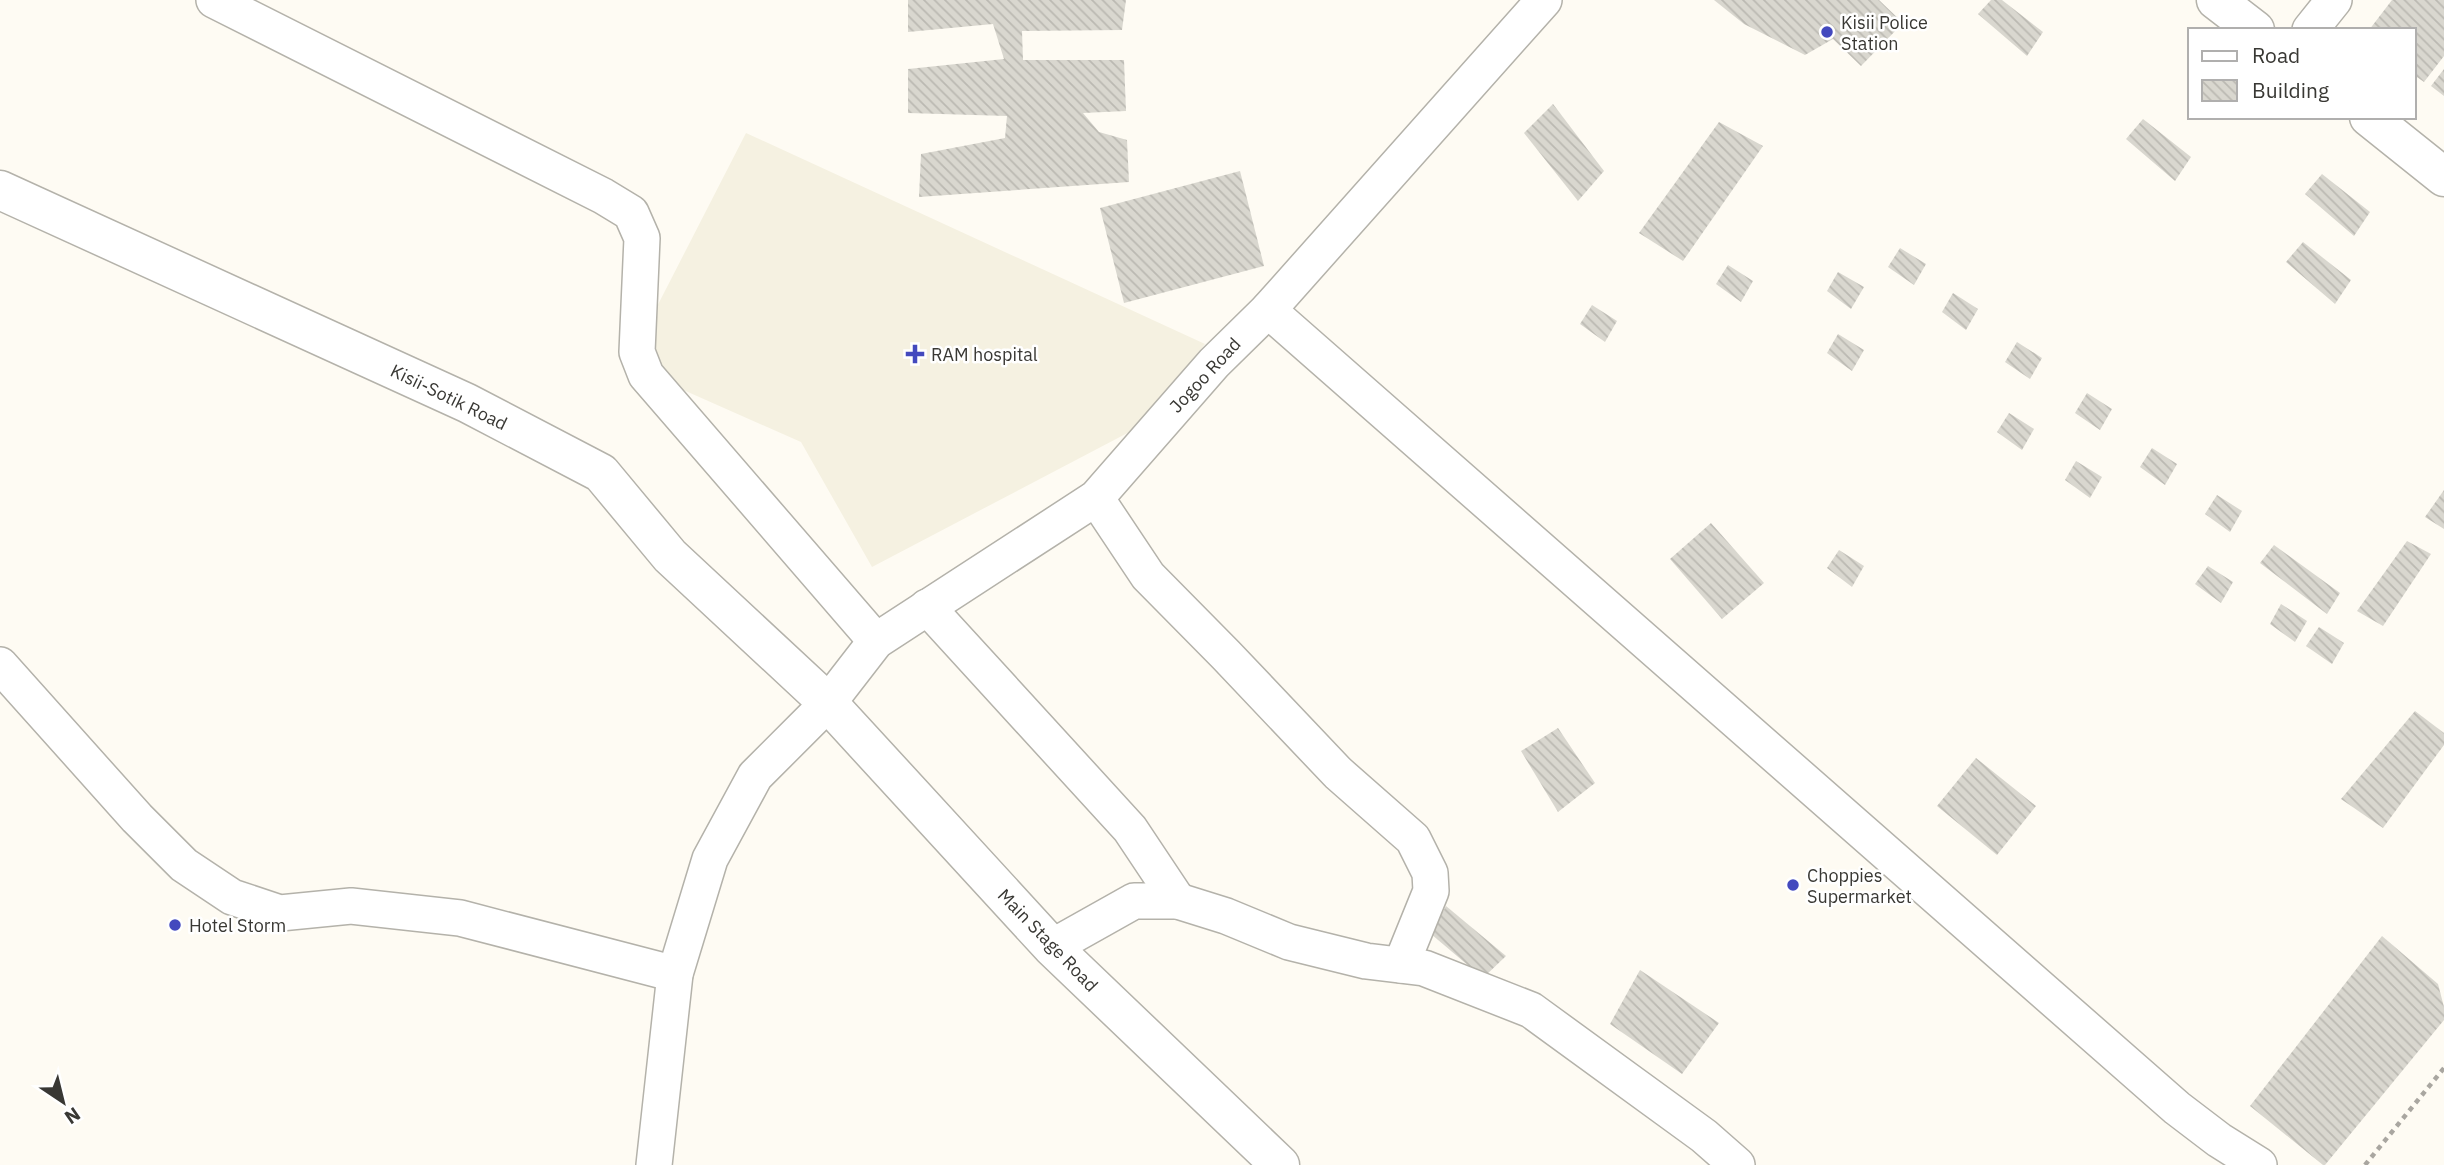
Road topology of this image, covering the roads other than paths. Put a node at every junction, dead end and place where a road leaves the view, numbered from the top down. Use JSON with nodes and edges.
{"nodes":[{"id":1,"x":214,"y":0,"type":"edge"},
{"id":2,"x":1544,"y":0,"type":"edge"},
{"id":3,"x":2334,"y":0,"type":"edge"},
{"id":4,"x":2312,"y":28,"type":"edge"},
{"id":5,"x":2371,"y":119,"type":"edge"},
{"id":6,"x":2444,"y":177,"type":"edge"},
{"id":7,"x":0,"y":190,"type":"edge"},
{"id":8,"x":1268,"y":310,"type":"junction"},
{"id":9,"x":1096,"y":498,"type":"junction"},
{"id":10,"x":927,"y":607,"type":"junction"},
{"id":11,"x":876,"y":640,"type":"junction"},
{"id":12,"x":0,"y":665,"type":"edge"},
{"id":13,"x":828,"y":703,"type":"junction"},
{"id":14,"x":1178,"y":901,"type":"junction"},
{"id":15,"x":1052,"y":947,"type":"junction"},
{"id":16,"x":1401,"y":965,"type":"junction"},
{"id":17,"x":675,"y":974,"type":"junction"},
{"id":18,"x":2211,"y":1152,"type":"edge"},
{"id":19,"x":654,"y":1165,"type":"edge"},
{"id":20,"x":1280,"y":1165,"type":"edge"},
{"id":21,"x":1737,"y":1165,"type":"edge"},
{"id":22,"x":2259,"y":1165,"type":"edge"}],
"edges":[{"from":1,"to":11,"type":"street"},
{"from":2,"to":8,"type":"street","name":"Jogoo Road"},
{"from":3,"to":4,"type":"street"},
{"from":5,"to":6,"type":"street"},
{"from":7,"to":13,"type":"street","name":"Kisii-Sotik Road"},
{"from":8,"to":9,"type":"street","name":"Jogoo Road"},
{"from":8,"to":18,"type":"street"},
{"from":9,"to":10,"type":"street","name":"Jogoo Road"},
{"from":9,"to":16,"type":"street"},
{"from":10,"to":11,"type":"street","name":"Jogoo Road"},
{"from":10,"to":14,"type":"street"},
{"from":11,"to":13,"type":"street","name":"Jogoo Road"},
{"from":12,"to":17,"type":"street"},
{"from":13,"to":15,"type":"street","name":"Main Stage Road"},
{"from":13,"to":17,"type":"street","name":"Jogoo Road"},
{"from":14,"to":15,"type":"street"},
{"from":14,"to":16,"type":"street"},
{"from":15,"to":20,"type":"street","name":"Main Stage Road"},
{"from":16,"to":21,"type":"street"},
{"from":17,"to":19,"type":"street","name":"Jogoo Road"},
{"from":18,"to":22,"type":"street"}]}
